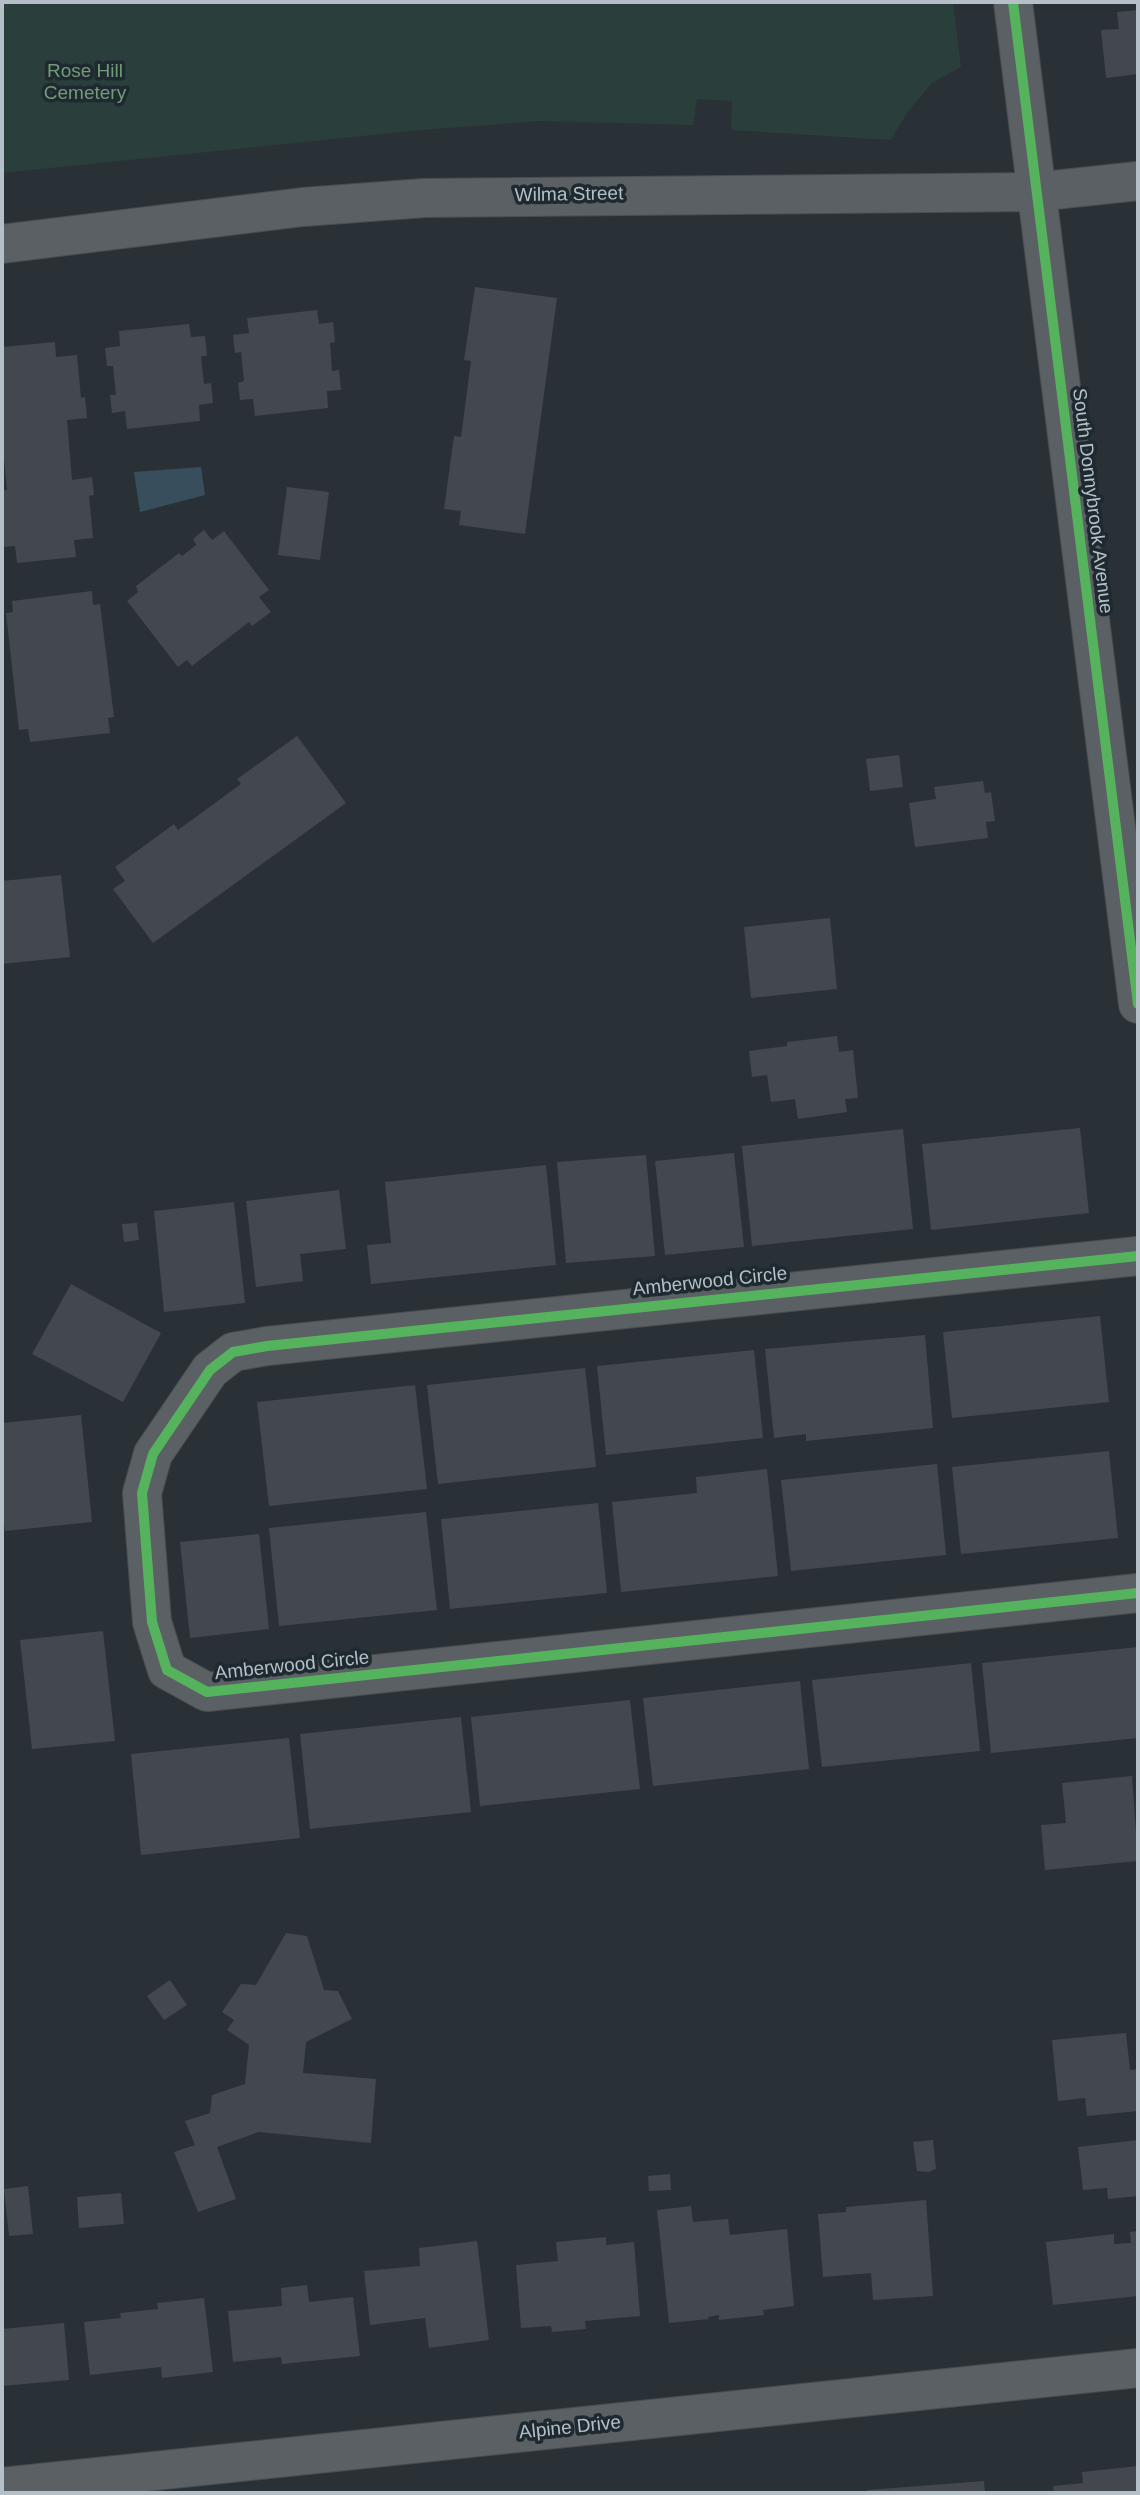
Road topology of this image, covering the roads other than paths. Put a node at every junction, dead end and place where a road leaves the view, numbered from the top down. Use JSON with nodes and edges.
{"nodes":[{"id":1,"x":1013,"y":2,"type":"edge"},
{"id":2,"x":1138,"y":181,"type":"edge"},
{"id":3,"x":1035,"y":192,"type":"junction"},
{"id":4,"x":2,"y":244,"type":"edge"},
{"id":5,"x":1138,"y":1004,"type":"edge"},
{"id":6,"x":1138,"y":1256,"type":"edge"},
{"id":7,"x":1138,"y":1593,"type":"edge"},
{"id":8,"x":1138,"y":2368,"type":"edge"},
{"id":9,"x":2,"y":2487,"type":"edge"}],
"edges":[{"from":1,"to":3,"type":"street","name":"South Donnybrook Avenue"},
{"from":2,"to":3,"type":"street","name":"Wilma Street"},
{"from":3,"to":4,"type":"street","name":"Wilma Street"},
{"from":3,"to":5,"type":"street","name":"South Donnybrook Avenue"},
{"from":6,"to":7,"type":"street","name":"Amberwood Circle"},
{"from":8,"to":9,"type":"street","name":"Alpine Drive"}]}
